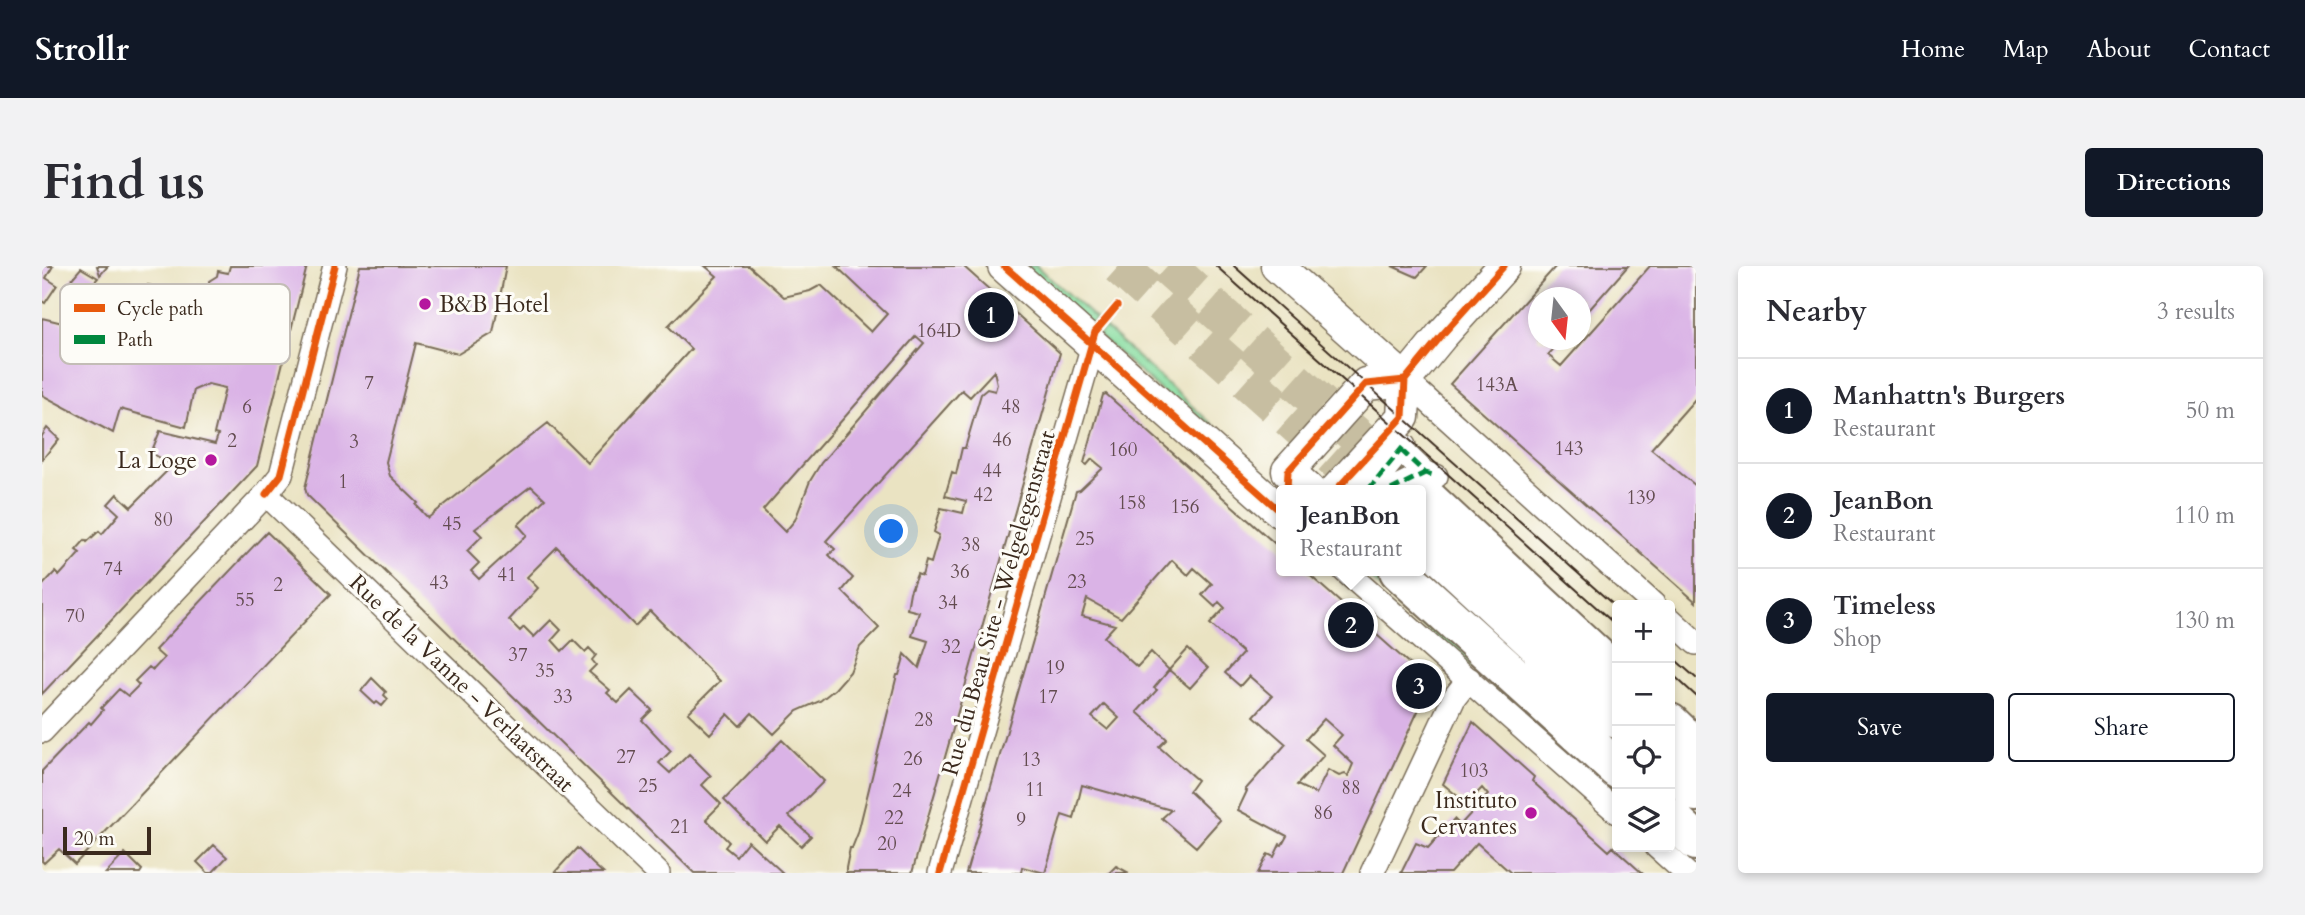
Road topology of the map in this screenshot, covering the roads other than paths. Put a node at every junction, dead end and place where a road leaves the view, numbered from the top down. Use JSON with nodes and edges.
{"nodes":[{"id":1,"x":335,"y":266,"type":"edge"},
{"id":2,"x":1004,"y":266,"type":"edge"},
{"id":3,"x":1278,"y":266,"type":"edge"},
{"id":4,"x":1504,"y":266,"type":"edge"},
{"id":5,"x":1093,"y":345,"type":"junction"},
{"id":6,"x":1405,"y":380,"type":"junction"},
{"id":7,"x":1427,"y":481,"type":"edge"},
{"id":8,"x":1295,"y":484,"type":"edge"},
{"id":9,"x":1341,"y":485,"type":"edge"},
{"id":10,"x":1372,"y":485,"type":"edge"},
{"id":11,"x":266,"y":494,"type":"junction"},
{"id":12,"x":1276,"y":508,"type":"edge"},
{"id":13,"x":1426,"y":542,"type":"edge"},
{"id":14,"x":1351,"y":576,"type":"edge"},
{"id":15,"x":1405,"y":576,"type":"edge"},
{"id":16,"x":1648,"y":600,"type":"edge"},
{"id":17,"x":1675,"y":624,"type":"edge"},
{"id":18,"x":1696,"y":643,"type":"edge"},
{"id":19,"x":1612,"y":670,"type":"edge"},
{"id":20,"x":1469,"y":679,"type":"junction"},
{"id":21,"x":1612,"y":714,"type":"edge"},
{"id":22,"x":1673,"y":726,"type":"edge"},
{"id":23,"x":42,"y":731,"type":"edge"},
{"id":24,"x":1696,"y":748,"type":"edge"},
{"id":25,"x":1612,"y":764,"type":"edge"},
{"id":26,"x":1675,"y":773,"type":"edge"},
{"id":27,"x":1696,"y":792,"type":"edge"},
{"id":28,"x":1612,"y":808,"type":"edge"},
{"id":29,"x":1675,"y":822,"type":"edge"},
{"id":30,"x":1696,"y":841,"type":"edge"},
{"id":31,"x":1663,"y":852,"type":"edge"},
{"id":32,"x":658,"y":873,"type":"edge"},
{"id":33,"x":940,"y":873,"type":"edge"},
{"id":34,"x":1372,"y":873,"type":"edge"},
{"id":35,"x":1686,"y":873,"type":"edge"}],
"edges":[{"from":1,"to":11,"type":"street"},
{"from":2,"to":5,"type":"street"},
{"from":3,"to":6,"type":"street"},
{"from":4,"to":6,"type":"street"},
{"from":5,"to":12,"type":"street"},
{"from":5,"to":33,"type":"street","name":"Rue du Beau Site - Welgelegenstraat"},
{"from":6,"to":8,"type":"street"},
{"from":6,"to":9,"type":"street"},
{"from":6,"to":16,"type":"street"},
{"from":7,"to":10,"type":"street"},
{"from":7,"to":19,"type":"highway"},
{"from":11,"to":23,"type":"street"},
{"from":11,"to":32,"type":"street","name":"Rue de la Vanne - Verlaatstraat"},
{"from":13,"to":21,"type":"highway"},
{"from":14,"to":20,"type":"street"},
{"from":15,"to":25,"type":"highway"},
{"from":17,"to":18,"type":"street"},
{"from":20,"to":28,"type":"street"},
{"from":20,"to":34,"type":"street"},
{"from":22,"to":24,"type":"highway"},
{"from":26,"to":27,"type":"highway"},
{"from":29,"to":30,"type":"highway"},
{"from":31,"to":35,"type":"street"}]}
